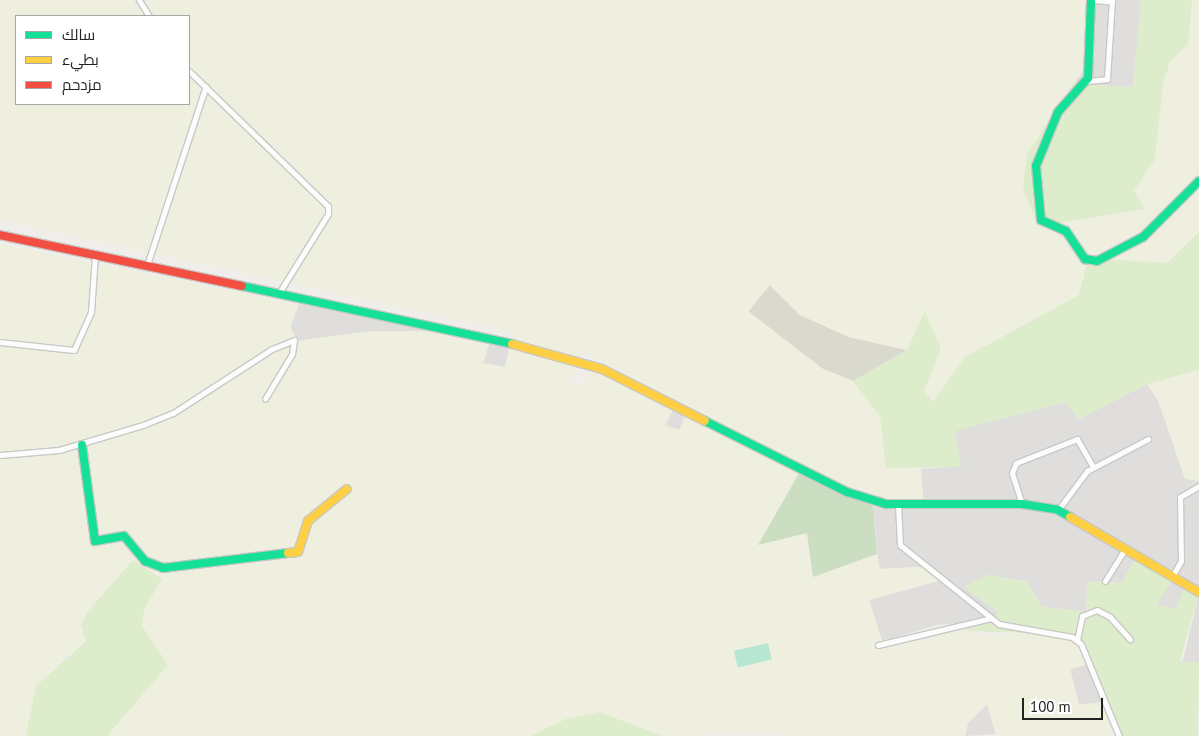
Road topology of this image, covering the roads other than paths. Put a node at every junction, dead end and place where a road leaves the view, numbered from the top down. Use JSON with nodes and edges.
{"nodes":[{"id":1,"x":140,"y":0,"type":"edge"},
{"id":2,"x":1092,"y":0,"type":"edge"},
{"id":3,"x":1112,"y":1,"type":"edge"},
{"id":4,"x":148,"y":15,"type":"edge"},
{"id":5,"x":190,"y":72,"type":"edge"},
{"id":6,"x":1086,"y":81,"type":"junction"},
{"id":7,"x":206,"y":86,"type":"junction"},
{"id":8,"x":1199,"y":181,"type":"edge"},
{"id":9,"x":0,"y":234,"type":"edge"},
{"id":10,"x":95,"y":255,"type":"junction"},
{"id":11,"x":147,"y":265,"type":"junction"},
{"id":12,"x":279,"y":293,"type":"junction"},
{"id":13,"x":0,"y":342,"type":"edge"},
{"id":14,"x":265,"y":400,"type":"dead end"},
{"id":15,"x":1148,"y":439,"type":"dead end"},
{"id":16,"x":82,"y":445,"type":"junction"},
{"id":17,"x":0,"y":456,"type":"edge"},
{"id":18,"x":1093,"y":467,"type":"junction"},
{"id":19,"x":1199,"y":486,"type":"edge"},
{"id":20,"x":347,"y":489,"type":"dead end"},
{"id":21,"x":898,"y":504,"type":"junction"},
{"id":22,"x":1022,"y":504,"type":"junction"},
{"id":23,"x":1058,"y":510,"type":"junction"},
{"id":24,"x":1126,"y":548,"type":"junction"},
{"id":25,"x":1172,"y":577,"type":"junction"},
{"id":26,"x":1106,"y":582,"type":"dead end"},
{"id":27,"x":1199,"y":592,"type":"edge"},
{"id":28,"x":991,"y":618,"type":"junction"},
{"id":29,"x":1130,"y":639,"type":"dead end"},
{"id":30,"x":1077,"y":640,"type":"junction"},
{"id":31,"x":878,"y":645,"type":"dead end"},
{"id":32,"x":1119,"y":736,"type":"edge"}],
"edges":[{"from":1,"to":4,"type":"street"},
{"from":2,"to":3,"type":"street"},
{"from":2,"to":6,"type":"main road"},
{"from":3,"to":6,"type":"street"},
{"from":5,"to":7,"type":"street"},
{"from":6,"to":8,"type":"main road"},
{"from":7,"to":11,"type":"street"},
{"from":7,"to":12,"type":"street"},
{"from":9,"to":10,"type":"main road"},
{"from":10,"to":11,"type":"main road"},
{"from":10,"to":13,"type":"street"},
{"from":11,"to":12,"type":"main road"},
{"from":12,"to":21,"type":"main road"},
{"from":14,"to":16,"type":"street"},
{"from":15,"to":18,"type":"street"},
{"from":16,"to":17,"type":"street"},
{"from":16,"to":20,"type":"main road"},
{"from":18,"to":22,"type":"street"},
{"from":18,"to":23,"type":"street"},
{"from":19,"to":25,"type":"street"},
{"from":21,"to":22,"type":"main road"},
{"from":21,"to":28,"type":"street"},
{"from":22,"to":23,"type":"main road"},
{"from":23,"to":24,"type":"main road"},
{"from":24,"to":25,"type":"main road"},
{"from":24,"to":26,"type":"street"},
{"from":25,"to":27,"type":"main road"},
{"from":28,"to":30,"type":"street"},
{"from":28,"to":31,"type":"street"},
{"from":29,"to":30,"type":"street"},
{"from":30,"to":32,"type":"street"}]}
